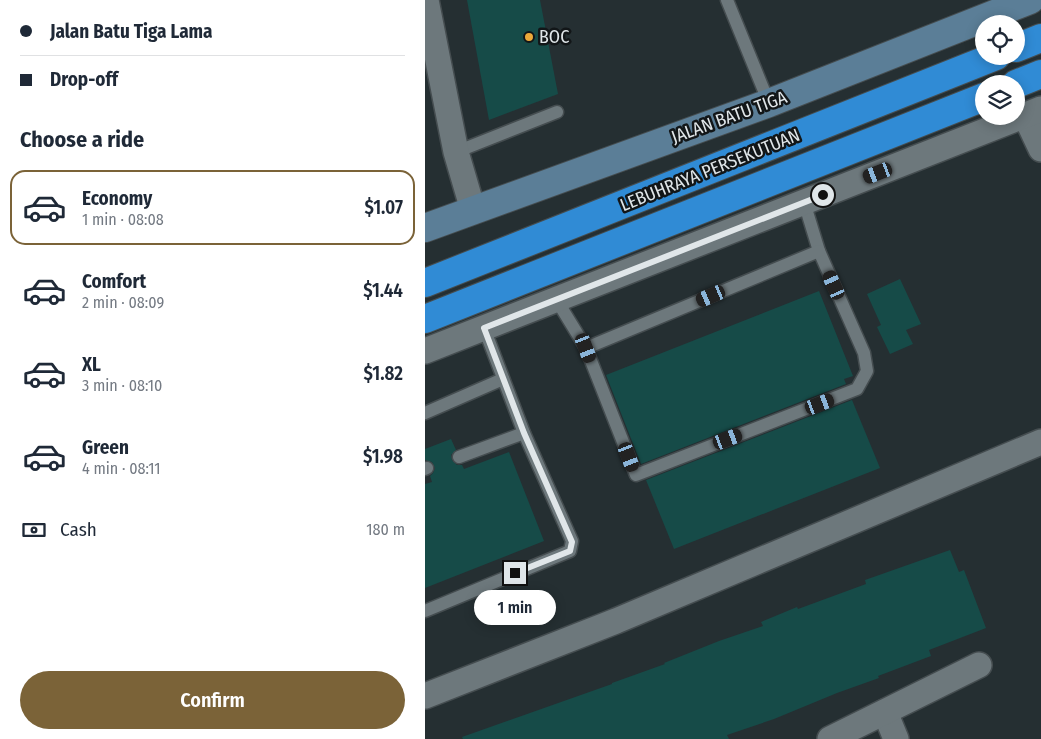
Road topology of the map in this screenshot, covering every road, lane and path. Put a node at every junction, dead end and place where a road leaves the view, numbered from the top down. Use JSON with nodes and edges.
{"nodes":[{"id":1,"x":426,"y":0,"type":"edge"},
{"id":2,"x":727,"y":0,"type":"edge"},
{"id":3,"x":1030,"y":0,"type":"edge"},
{"id":4,"x":1041,"y":38,"type":"edge"},
{"id":5,"x":1025,"y":44,"type":"edge"},
{"id":6,"x":975,"y":64,"type":"edge"},
{"id":7,"x":1041,"y":74,"type":"edge"},
{"id":8,"x":1025,"y":80,"type":"edge"},
{"id":9,"x":975,"y":100,"type":"edge"},
{"id":10,"x":769,"y":103,"type":"junction"},
{"id":11,"x":557,"y":112,"type":"dead end"},
{"id":12,"x":1033,"y":112,"type":"edge"},
{"id":13,"x":1041,"y":149,"type":"edge"},
{"id":14,"x":456,"y":152,"type":"junction"},
{"id":15,"x":804,"y":202,"type":"junction"},
{"id":16,"x":473,"y":210,"type":"junction"},
{"id":17,"x":425,"y":228,"type":"edge"},
{"id":18,"x":819,"y":251,"type":"junction"},
{"id":19,"x":425,"y":283,"type":"edge"},
{"id":20,"x":556,"y":299,"type":"junction"},
{"id":21,"x":425,"y":319,"type":"edge"},
{"id":22,"x":484,"y":328,"type":"junction"},
{"id":23,"x":586,"y":348,"type":"junction"},
{"id":24,"x":425,"y":352,"type":"edge"},
{"id":25,"x":503,"y":378,"type":"junction"},
{"id":26,"x":425,"y":413,"type":"edge"},
{"id":27,"x":524,"y":433,"type":"junction"},
{"id":28,"x":1041,"y":442,"type":"edge"},
{"id":29,"x":459,"y":457,"type":"dead end"},
{"id":30,"x":425,"y":611,"type":"edge"},
{"id":31,"x":979,"y":665,"type":"dead end"},
{"id":32,"x":425,"y":696,"type":"edge"},
{"id":33,"x":885,"y":712,"type":"junction"},
{"id":34,"x":830,"y":739,"type":"edge"},
{"id":35,"x":896,"y":739,"type":"edge"}],
"edges":[{"from":1,"to":14,"type":"street"},
{"from":2,"to":10,"type":"lane"},
{"from":3,"to":10,"type":"street","name":"JALAN BATU TIGA"},
{"from":4,"to":5,"type":"highway"},
{"from":6,"to":19,"type":"highway","name":"LEBUHRAYA PERSEKUTUAN"},
{"from":7,"to":8,"type":"highway"},
{"from":9,"to":21,"type":"highway","name":"LEBUHRAYA PERSEKUTUAN"},
{"from":10,"to":16,"type":"street","name":"JALAN BATU TIGA"},
{"from":11,"to":14,"type":"lane"},
{"from":12,"to":13,"type":"street"},
{"from":12,"to":15,"type":"street"},
{"from":14,"to":16,"type":"street"},
{"from":15,"to":18,"type":"lane"},
{"from":15,"to":20,"type":"street"},
{"from":16,"to":17,"type":"street","name":"JALAN BATU TIGA"},
{"from":18,"to":23,"type":"lane"},
{"from":18,"to":23,"type":"lane"},
{"from":20,"to":22,"type":"street"},
{"from":20,"to":23,"type":"lane"},
{"from":22,"to":24,"type":"street"},
{"from":22,"to":25,"type":"lane"},
{"from":25,"to":26,"type":"lane"},
{"from":25,"to":27,"type":"lane"},
{"from":27,"to":29,"type":"lane"},
{"from":27,"to":30,"type":"lane"},
{"from":28,"to":32,"type":"street"},
{"from":31,"to":33,"type":"street"},
{"from":33,"to":34,"type":"street"},
{"from":33,"to":35,"type":"street"}]}
